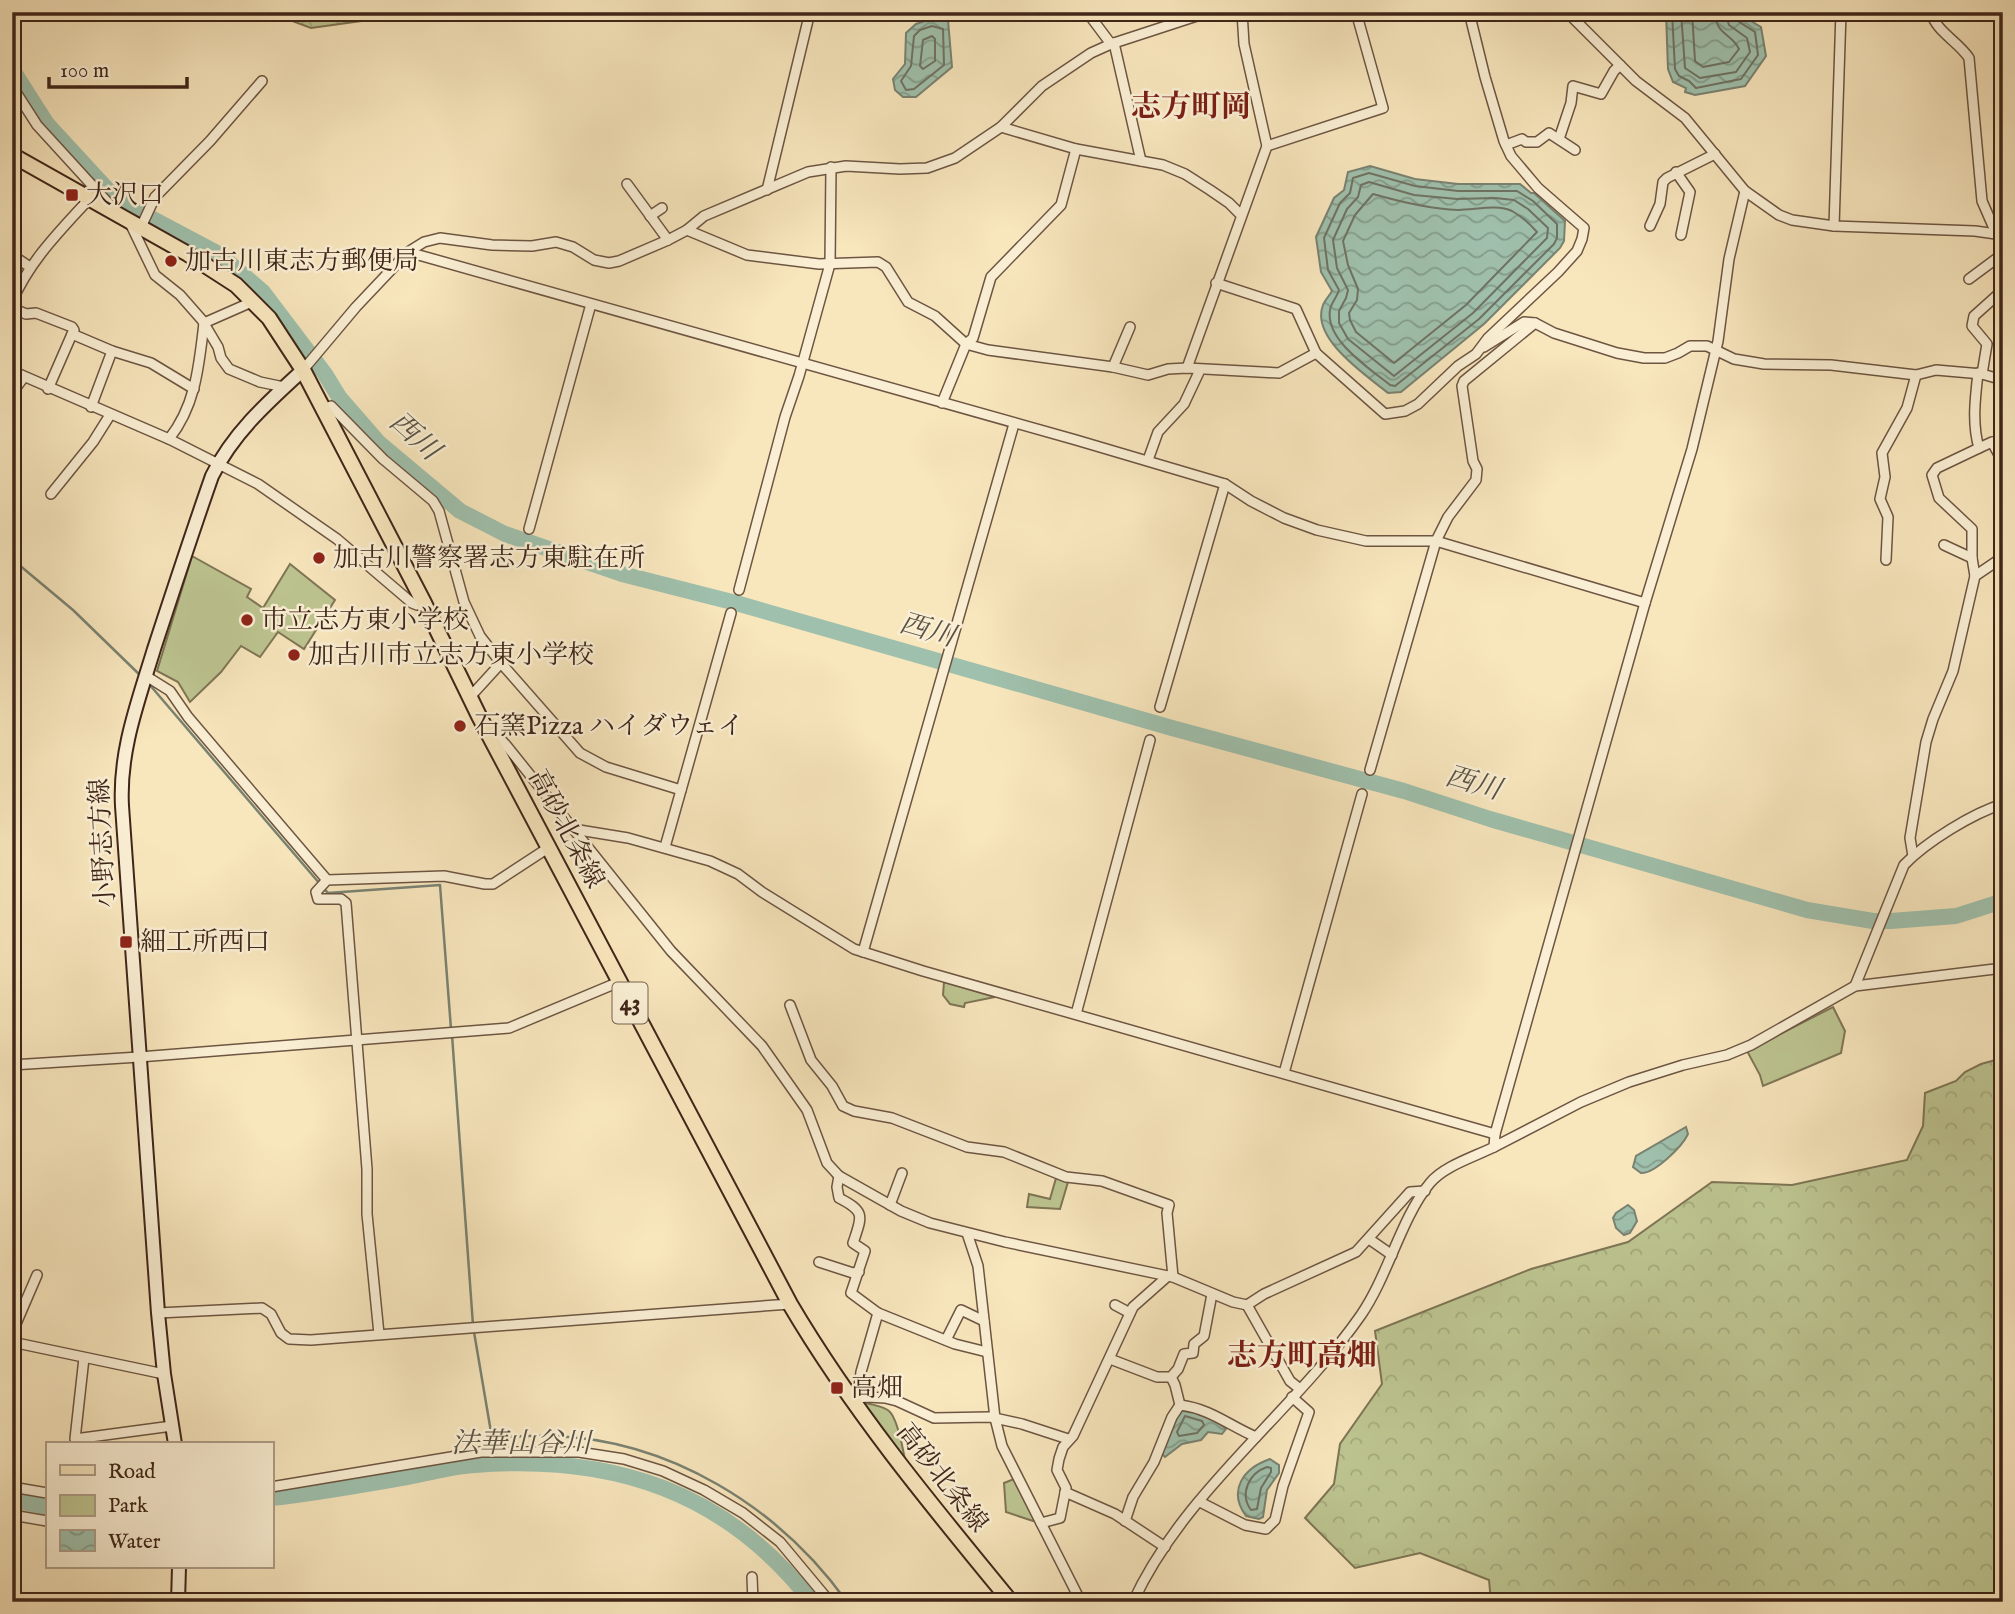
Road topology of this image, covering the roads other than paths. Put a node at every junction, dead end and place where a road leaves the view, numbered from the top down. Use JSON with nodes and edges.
{"nodes":[{"id":1,"x":810,"y":12,"type":"edge"},
{"id":2,"x":1087,"y":12,"type":"edge"},
{"id":3,"x":1209,"y":12,"type":"edge"},
{"id":4,"x":1242,"y":12,"type":"edge"},
{"id":5,"x":1356,"y":12,"type":"edge"},
{"id":6,"x":1469,"y":12,"type":"edge"},
{"id":7,"x":1567,"y":12,"type":"edge"},
{"id":8,"x":1841,"y":12,"type":"edge"},
{"id":9,"x":1931,"y":12,"type":"edge"},
{"id":10,"x":1199,"y":14,"type":"edge"},
{"id":11,"x":1112,"y":44,"type":"junction"},
{"id":12,"x":1620,"y":65,"type":"junction"},
{"id":13,"x":262,"y":81,"type":"dead end"},
{"id":14,"x":12,"y":86,"type":"edge"},
{"id":15,"x":1001,"y":127,"type":"junction"},
{"id":16,"x":1559,"y":139,"type":"junction"},
{"id":17,"x":1267,"y":145,"type":"junction"},
{"id":18,"x":1506,"y":145,"type":"junction"},
{"id":19,"x":1076,"y":149,"type":"junction"},
{"id":20,"x":1575,"y":150,"type":"dead end"},
{"id":21,"x":1715,"y":154,"type":"junction"},
{"id":22,"x":1141,"y":161,"type":"junction"},
{"id":23,"x":16,"y":163,"type":"edge"},
{"id":24,"x":831,"y":167,"type":"junction"},
{"id":25,"x":1676,"y":172,"type":"junction"},
{"id":26,"x":627,"y":184,"type":"dead end"},
{"id":27,"x":767,"y":190,"type":"junction"},
{"id":28,"x":1745,"y":191,"type":"junction"},
{"id":29,"x":90,"y":198,"type":"junction"},
{"id":30,"x":662,"y":208,"type":"dead end"},
{"id":31,"x":1241,"y":215,"type":"junction"},
{"id":32,"x":650,"y":216,"type":"junction"},
{"id":33,"x":133,"y":220,"type":"junction"},
{"id":34,"x":1650,"y":226,"type":"dead end"},
{"id":35,"x":1834,"y":226,"type":"junction"},
{"id":36,"x":687,"y":230,"type":"junction"},
{"id":37,"x":1999,"y":234,"type":"edge"},
{"id":38,"x":1681,"y":235,"type":"dead end"},
{"id":39,"x":668,"y":240,"type":"junction"},
{"id":40,"x":408,"y":251,"type":"junction"},
{"id":41,"x":2003,"y":251,"type":"edge"},
{"id":42,"x":12,"y":255,"type":"edge"},
{"id":43,"x":830,"y":264,"type":"junction"},
{"id":44,"x":30,"y":267,"type":"junction"},
{"id":45,"x":1969,"y":279,"type":"dead end"},
{"id":46,"x":1216,"y":283,"type":"junction"},
{"id":47,"x":2003,"y":290,"type":"edge"},
{"id":48,"x":254,"y":301,"type":"junction"},
{"id":49,"x":12,"y":302,"type":"edge"},
{"id":50,"x":591,"y":304,"type":"junction"},
{"id":51,"x":12,"y":308,"type":"edge"},
{"id":52,"x":204,"y":323,"type":"junction"},
{"id":53,"x":1535,"y":323,"type":"junction"},
{"id":54,"x":1130,"y":327,"type":"dead end"},
{"id":55,"x":72,"y":334,"type":"junction"},
{"id":56,"x":966,"y":344,"type":"junction"},
{"id":57,"x":1481,"y":348,"type":"junction"},
{"id":58,"x":1716,"y":349,"type":"junction"},
{"id":59,"x":112,"y":351,"type":"junction"},
{"id":60,"x":1316,"y":353,"type":"junction"},
{"id":61,"x":801,"y":363,"type":"junction"},
{"id":62,"x":306,"y":367,"type":"junction"},
{"id":63,"x":1113,"y":367,"type":"junction"},
{"id":64,"x":1187,"y":369,"type":"junction"},
{"id":65,"x":1200,"y":370,"type":"junction"},
{"id":66,"x":12,"y":371,"type":"edge"},
{"id":67,"x":1980,"y":373,"type":"junction"},
{"id":68,"x":1916,"y":376,"type":"junction"},
{"id":69,"x":24,"y":377,"type":"junction"},
{"id":70,"x":2003,"y":380,"type":"edge"},
{"id":71,"x":284,"y":387,"type":"junction"},
{"id":72,"x":48,"y":388,"type":"junction"},
{"id":73,"x":194,"y":389,"type":"junction"},
{"id":74,"x":12,"y":393,"type":"edge"},
{"id":75,"x":943,"y":403,"type":"junction"},
{"id":76,"x":91,"y":407,"type":"junction"},
{"id":77,"x":323,"y":410,"type":"junction"},
{"id":78,"x":110,"y":415,"type":"junction"},
{"id":79,"x":1014,"y":424,"type":"junction"},
{"id":80,"x":169,"y":439,"type":"junction"},
{"id":81,"x":1979,"y":448,"type":"junction"},
{"id":82,"x":1149,"y":460,"type":"junction"},
{"id":83,"x":2003,"y":462,"type":"edge"},
{"id":84,"x":218,"y":463,"type":"junction"},
{"id":85,"x":1226,"y":484,"type":"junction"},
{"id":86,"x":51,"y":494,"type":"dead end"},
{"id":87,"x":529,"y":529,"type":"dead end"},
{"id":88,"x":1436,"y":541,"type":"junction"},
{"id":89,"x":1944,"y":545,"type":"dead end"},
{"id":90,"x":2003,"y":557,"type":"edge"},
{"id":91,"x":1972,"y":558,"type":"junction"},
{"id":92,"x":1886,"y":560,"type":"dead end"},
{"id":93,"x":1975,"y":576,"type":"junction"},
{"id":94,"x":738,"y":590,"type":"dead end"},
{"id":95,"x":424,"y":603,"type":"junction"},
{"id":96,"x":1644,"y":603,"type":"junction"},
{"id":97,"x":731,"y":613,"type":"dead end"},
{"id":98,"x":501,"y":663,"type":"junction"},
{"id":99,"x":144,"y":682,"type":"junction"},
{"id":100,"x":470,"y":697,"type":"junction"},
{"id":101,"x":1160,"y":707,"type":"dead end"},
{"id":102,"x":479,"y":716,"type":"junction"},
{"id":103,"x":1150,"y":740,"type":"dead end"},
{"id":104,"x":1370,"y":770,"type":"dead end"},
{"id":105,"x":681,"y":790,"type":"junction"},
{"id":106,"x":1362,"y":794,"type":"dead end"},
{"id":107,"x":2003,"y":804,"type":"edge"},
{"id":108,"x":573,"y":829,"type":"junction"},
{"id":109,"x":665,"y":847,"type":"junction"},
{"id":110,"x":548,"y":848,"type":"junction"},
{"id":111,"x":1913,"y":856,"type":"junction"},
{"id":112,"x":327,"y":880,"type":"junction"},
{"id":113,"x":863,"y":952,"type":"junction"},
{"id":114,"x":2003,"y":968,"type":"edge"},
{"id":115,"x":619,"y":982,"type":"junction"},
{"id":116,"x":1855,"y":986,"type":"junction"},
{"id":117,"x":790,"y":1005,"type":"dead end"},
{"id":118,"x":1076,"y":1014,"type":"junction"},
{"id":119,"x":356,"y":1040,"type":"junction"},
{"id":120,"x":139,"y":1057,"type":"junction"},
{"id":121,"x":12,"y":1065,"type":"edge"},
{"id":122,"x":1284,"y":1073,"type":"junction"},
{"id":123,"x":1495,"y":1134,"type":"junction"},
{"id":124,"x":1494,"y":1147,"type":"junction"},
{"id":125,"x":902,"y":1173,"type":"dead end"},
{"id":126,"x":839,"y":1176,"type":"junction"},
{"id":127,"x":1424,"y":1191,"type":"junction"},
{"id":128,"x":890,"y":1205,"type":"junction"},
{"id":129,"x":967,"y":1233,"type":"junction"},
{"id":130,"x":1369,"y":1239,"type":"junction"},
{"id":131,"x":1392,"y":1255,"type":"junction"},
{"id":132,"x":819,"y":1262,"type":"dead end"},
{"id":133,"x":859,"y":1272,"type":"junction"},
{"id":134,"x":37,"y":1275,"type":"dead end"},
{"id":135,"x":1170,"y":1276,"type":"junction"},
{"id":136,"x":1212,"y":1294,"type":"junction"},
{"id":137,"x":790,"y":1304,"type":"junction"},
{"id":138,"x":1115,"y":1305,"type":"dead end"},
{"id":139,"x":1247,"y":1305,"type":"junction"},
{"id":140,"x":158,"y":1313,"type":"junction"},
{"id":141,"x":878,"y":1313,"type":"junction"},
{"id":142,"x":1130,"y":1313,"type":"junction"},
{"id":143,"x":984,"y":1321,"type":"junction"},
{"id":144,"x":12,"y":1333,"type":"edge"},
{"id":145,"x":379,"y":1334,"type":"junction"},
{"id":146,"x":946,"y":1340,"type":"junction"},
{"id":147,"x":12,"y":1342,"type":"edge"},
{"id":148,"x":987,"y":1352,"type":"junction"},
{"id":149,"x":84,"y":1358,"type":"junction"},
{"id":150,"x":1110,"y":1359,"type":"junction"},
{"id":151,"x":164,"y":1374,"type":"junction"},
{"id":152,"x":1171,"y":1377,"type":"junction"},
{"id":153,"x":1300,"y":1389,"type":"junction"},
{"id":154,"x":1292,"y":1397,"type":"junction"},
{"id":155,"x":850,"y":1399,"type":"junction"},
{"id":156,"x":1180,"y":1405,"type":"junction"},
{"id":157,"x":995,"y":1418,"type":"junction"},
{"id":158,"x":172,"y":1426,"type":"junction"},
{"id":159,"x":1256,"y":1437,"type":"junction"},
{"id":160,"x":1068,"y":1439,"type":"junction"},
{"id":161,"x":175,"y":1442,"type":"edge"},
{"id":162,"x":12,"y":1487,"type":"edge"},
{"id":163,"x":273,"y":1487,"type":"edge"},
{"id":164,"x":1065,"y":1492,"type":"junction"},
{"id":165,"x":46,"y":1493,"type":"edge"},
{"id":166,"x":1200,"y":1502,"type":"junction"},
{"id":167,"x":12,"y":1515,"type":"edge"},
{"id":168,"x":46,"y":1521,"type":"edge"},
{"id":169,"x":1125,"y":1521,"type":"junction"},
{"id":170,"x":1041,"y":1523,"type":"junction"},
{"id":171,"x":1165,"y":1548,"type":"junction"},
{"id":172,"x":179,"y":1568,"type":"edge"},
{"id":173,"x":751,"y":1577,"type":"dead end"},
{"id":174,"x":178,"y":1602,"type":"edge"},
{"id":175,"x":753,"y":1602,"type":"edge"},
{"id":176,"x":830,"y":1602,"type":"edge"},
{"id":177,"x":1010,"y":1602,"type":"edge"},
{"id":178,"x":1081,"y":1602,"type":"edge"},
{"id":179,"x":1133,"y":1602,"type":"edge"}],
"edges":[{"from":1,"to":27,"type":"street"},
{"from":2,"to":11,"type":"street"},
{"from":3,"to":10,"type":"street"},
{"from":4,"to":17,"type":"street"},
{"from":5,"to":17,"type":"street"},
{"from":6,"to":18,"type":"street"},
{"from":7,"to":12,"type":"street"},
{"from":8,"to":35,"type":"street"},
{"from":9,"to":37,"type":"street"},
{"from":10,"to":11,"type":"street"},
{"from":11,"to":15,"type":"street"},
{"from":11,"to":22,"type":"street"},
{"from":12,"to":16,"type":"street"},
{"from":12,"to":21,"type":"street"},
{"from":13,"to":33,"type":"street"},
{"from":14,"to":33,"type":"street"},
{"from":15,"to":19,"type":"street"},
{"from":15,"to":24,"type":"street"},
{"from":16,"to":18,"type":"street"},
{"from":16,"to":20,"type":"street"},
{"from":17,"to":31,"type":"street"},
{"from":18,"to":57,"type":"street"},
{"from":19,"to":22,"type":"street"},
{"from":19,"to":56,"type":"street"},
{"from":21,"to":25,"type":"street"},
{"from":21,"to":28,"type":"street"},
{"from":22,"to":31,"type":"street"},
{"from":23,"to":29,"type":"main road","name":"高砂北条線","number":"43"},
{"from":24,"to":27,"type":"street"},
{"from":24,"to":43,"type":"street"},
{"from":25,"to":34,"type":"street"},
{"from":25,"to":38,"type":"street"},
{"from":26,"to":32,"type":"street"},
{"from":27,"to":36,"type":"street"},
{"from":28,"to":35,"type":"street"},
{"from":28,"to":58,"type":"street"},
{"from":29,"to":33,"type":"main road","name":"高砂北条線","number":"43"},
{"from":29,"to":44,"type":"street"},
{"from":30,"to":32,"type":"street"},
{"from":31,"to":46,"type":"street"},
{"from":32,"to":39,"type":"street"},
{"from":33,"to":48,"type":"main road","name":"高砂北条線","number":"43"},
{"from":33,"to":52,"type":"street"},
{"from":35,"to":37,"type":"street"},
{"from":36,"to":39,"type":"street"},
{"from":36,"to":43,"type":"street"},
{"from":39,"to":40,"type":"street"},
{"from":40,"to":50,"type":"street"},
{"from":40,"to":62,"type":"street"},
{"from":41,"to":45,"type":"street"},
{"from":42,"to":44,"type":"street"},
{"from":43,"to":56,"type":"street"},
{"from":43,"to":61,"type":"street"},
{"from":44,"to":49,"type":"street"},
{"from":46,"to":60,"type":"street"},
{"from":46,"to":64,"type":"street"},
{"from":47,"to":67,"type":"street"},
{"from":48,"to":52,"type":"street"},
{"from":48,"to":62,"type":"main road","name":"高砂北条線","number":"43"},
{"from":50,"to":61,"type":"street"},
{"from":50,"to":87,"type":"street"},
{"from":51,"to":55,"type":"street"},
{"from":52,"to":71,"type":"street"},
{"from":52,"to":73,"type":"street"},
{"from":53,"to":57,"type":"street"},
{"from":53,"to":58,"type":"street"},
{"from":53,"to":88,"type":"street"},
{"from":54,"to":63,"type":"street"},
{"from":55,"to":59,"type":"street"},
{"from":55,"to":72,"type":"street"},
{"from":56,"to":63,"type":"street"},
{"from":56,"to":75,"type":"street"},
{"from":57,"to":60,"type":"street"},
{"from":58,"to":68,"type":"street"},
{"from":58,"to":96,"type":"street"},
{"from":59,"to":73,"type":"street"},
{"from":59,"to":76,"type":"street"},
{"from":60,"to":65,"type":"street"},
{"from":61,"to":75,"type":"street"},
{"from":61,"to":94,"type":"street"},
{"from":62,"to":71,"type":"main road","name":"小野志方線"},
{"from":62,"to":77,"type":"main road","name":"高砂北条線","number":"43"},
{"from":63,"to":64,"type":"street"},
{"from":64,"to":65,"type":"street"},
{"from":65,"to":82,"type":"street"},
{"from":66,"to":69,"type":"street"},
{"from":67,"to":68,"type":"street"},
{"from":67,"to":70,"type":"street"},
{"from":67,"to":81,"type":"street"},
{"from":68,"to":92,"type":"street"},
{"from":69,"to":72,"type":"street"},
{"from":69,"to":74,"type":"street"},
{"from":71,"to":84,"type":"main road","name":"小野志方線"},
{"from":72,"to":76,"type":"street"},
{"from":73,"to":80,"type":"street"},
{"from":75,"to":79,"type":"street"},
{"from":76,"to":78,"type":"street"},
{"from":77,"to":95,"type":"main road","name":"高砂北条線","number":"43"},
{"from":77,"to":98,"type":"street"},
{"from":78,"to":80,"type":"street"},
{"from":78,"to":86,"type":"street"},
{"from":79,"to":82,"type":"street"},
{"from":79,"to":113,"type":"street"},
{"from":80,"to":84,"type":"street"},
{"from":81,"to":83,"type":"street"},
{"from":81,"to":91,"type":"street"},
{"from":82,"to":85,"type":"street"},
{"from":84,"to":95,"type":"street"},
{"from":84,"to":99,"type":"main road","name":"小野志方線"},
{"from":85,"to":88,"type":"street"},
{"from":85,"to":101,"type":"street"},
{"from":88,"to":96,"type":"street"},
{"from":88,"to":104,"type":"street"},
{"from":89,"to":91,"type":"street"},
{"from":90,"to":93,"type":"street"},
{"from":91,"to":93,"type":"street"},
{"from":93,"to":111,"type":"street"},
{"from":95,"to":100,"type":"main road","name":"高砂北条線","number":"43"},
{"from":96,"to":123,"type":"street"},
{"from":97,"to":105,"type":"street"},
{"from":98,"to":100,"type":"street"},
{"from":98,"to":105,"type":"street"},
{"from":99,"to":112,"type":"street"},
{"from":99,"to":120,"type":"main road","name":"小野志方線"},
{"from":100,"to":102,"type":"main road","name":"高砂北条線","number":"43"},
{"from":102,"to":108,"type":"street"},
{"from":102,"to":110,"type":"main road","name":"高砂北条線","number":"43"},
{"from":103,"to":118,"type":"street"},
{"from":105,"to":109,"type":"street"},
{"from":106,"to":122,"type":"street"},
{"from":107,"to":111,"type":"street"},
{"from":108,"to":109,"type":"street"},
{"from":108,"to":126,"type":"street"},
{"from":109,"to":113,"type":"street"},
{"from":110,"to":112,"type":"street"},
{"from":110,"to":115,"type":"main road","name":"高砂北条線","number":"43"},
{"from":111,"to":116,"type":"street"},
{"from":112,"to":119,"type":"street"},
{"from":113,"to":118,"type":"street"},
{"from":114,"to":116,"type":"street"},
{"from":115,"to":119,"type":"street"},
{"from":115,"to":137,"type":"main road","name":"高砂北条線","number":"43"},
{"from":116,"to":124,"type":"street"},
{"from":117,"to":135,"type":"street"},
{"from":118,"to":122,"type":"street"},
{"from":119,"to":120,"type":"street"},
{"from":119,"to":145,"type":"street"},
{"from":120,"to":121,"type":"street"},
{"from":120,"to":140,"type":"main road","name":"小野志方線"},
{"from":122,"to":123,"type":"street"},
{"from":123,"to":124,"type":"street"},
{"from":124,"to":127,"type":"street"},
{"from":125,"to":128,"type":"street"},
{"from":126,"to":128,"type":"street"},
{"from":126,"to":133,"type":"street"},
{"from":127,"to":130,"type":"street"},
{"from":127,"to":131,"type":"street"},
{"from":128,"to":129,"type":"street"},
{"from":129,"to":135,"type":"street"},
{"from":129,"to":143,"type":"street"},
{"from":130,"to":131,"type":"street"},
{"from":130,"to":139,"type":"street"},
{"from":131,"to":153,"type":"street"},
{"from":132,"to":133,"type":"street"},
{"from":133,"to":141,"type":"street"},
{"from":134,"to":144,"type":"street"},
{"from":135,"to":136,"type":"street"},
{"from":135,"to":142,"type":"street"},
{"from":136,"to":139,"type":"street"},
{"from":136,"to":152,"type":"street"},
{"from":137,"to":145,"type":"street"},
{"from":137,"to":155,"type":"main road","name":"高砂北条線","number":"43"},
{"from":138,"to":142,"type":"street"},
{"from":139,"to":153,"type":"street"},
{"from":140,"to":145,"type":"street"},
{"from":140,"to":151,"type":"main road","name":"小野志方線"},
{"from":141,"to":146,"type":"street"},
{"from":141,"to":155,"type":"street"},
{"from":142,"to":150,"type":"street"},
{"from":143,"to":146,"type":"street"},
{"from":143,"to":148,"type":"street"},
{"from":146,"to":148,"type":"street"},
{"from":147,"to":149,"type":"street"},
{"from":148,"to":157,"type":"street"},
{"from":149,"to":151,"type":"street"},
{"from":149,"to":158,"type":"street"},
{"from":150,"to":152,"type":"street"},
{"from":150,"to":160,"type":"street"},
{"from":151,"to":158,"type":"main road","name":"小野志方線"},
{"from":152,"to":156,"type":"street"},
{"from":153,"to":154,"type":"street"},
{"from":154,"to":159,"type":"street"},
{"from":154,"to":166,"type":"street"},
{"from":155,"to":157,"type":"street"},
{"from":155,"to":177,"type":"main road","name":"高砂北条線","number":"43"},
{"from":156,"to":159,"type":"street"},
{"from":156,"to":169,"type":"street"},
{"from":157,"to":160,"type":"street"},
{"from":157,"to":170,"type":"street"},
{"from":158,"to":161,"type":"main road","name":"小野志方線"},
{"from":159,"to":166,"type":"street"},
{"from":160,"to":164,"type":"street"},
{"from":162,"to":165,"type":"street"},
{"from":163,"to":176,"type":"street"},
{"from":164,"to":169,"type":"street"},
{"from":164,"to":170,"type":"street"},
{"from":166,"to":171,"type":"street"},
{"from":167,"to":168,"type":"street"},
{"from":169,"to":171,"type":"street"},
{"from":170,"to":178,"type":"street"},
{"from":171,"to":179,"type":"street"},
{"from":172,"to":174,"type":"main road"},
{"from":173,"to":175,"type":"street"}]}
